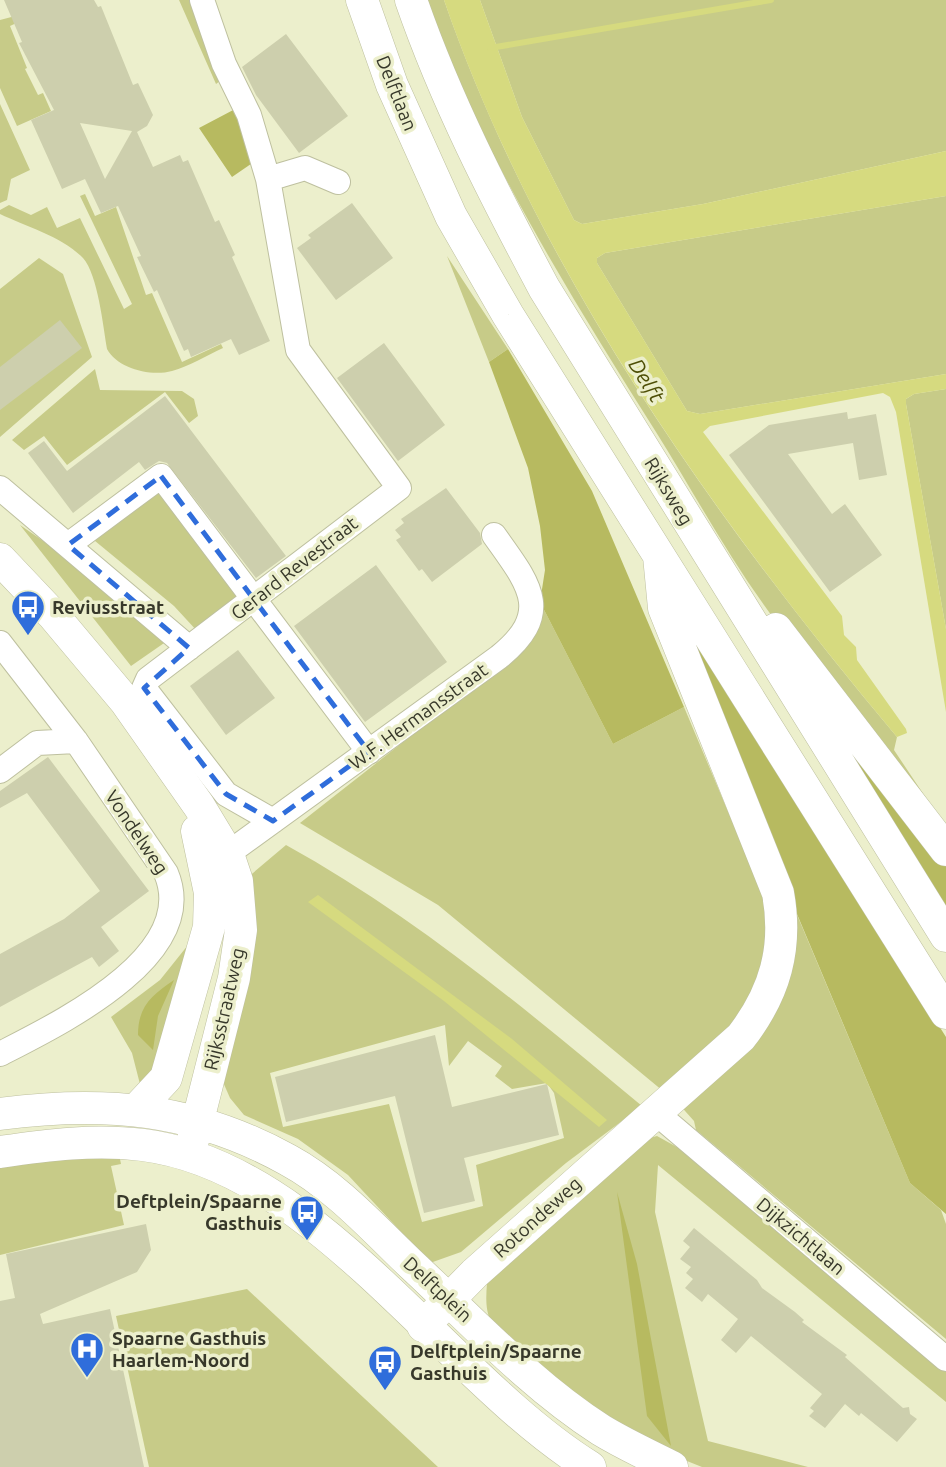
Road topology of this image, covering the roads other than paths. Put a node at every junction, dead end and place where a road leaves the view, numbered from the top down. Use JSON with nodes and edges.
{"nodes":[{"id":1,"x":202,"y":0,"type":"edge"},
{"id":2,"x":362,"y":0,"type":"edge"},
{"id":3,"x":411,"y":0,"type":"edge"},
{"id":4,"x":268,"y":179,"type":"junction"},
{"id":5,"x":338,"y":182,"type":"dead end"},
{"id":6,"x":437,"y":185,"type":"joint"},
{"id":7,"x":0,"y":488,"type":"edge"},
{"id":8,"x":494,"y":536,"type":"dead end"},
{"id":9,"x":68,"y":545,"type":"junction"},
{"id":10,"x":659,"y":551,"type":"junction"},
{"id":11,"x":0,"y":559,"type":"edge"},
{"id":12,"x":0,"y":578,"type":"edge"},
{"id":13,"x":722,"y":578,"type":"junction"},
{"id":14,"x":254,"y":599,"type":"junction"},
{"id":15,"x":0,"y":643,"type":"edge"},
{"id":16,"x":189,"y":648,"type":"junction"},
{"id":17,"x":76,"y":741,"type":"junction"},
{"id":18,"x":369,"y":752,"type":"junction"},
{"id":19,"x":0,"y":771,"type":"edge"},
{"id":20,"x":273,"y":821,"type":"junction"},
{"id":21,"x":197,"y":831,"type":"junction"},
{"id":22,"x":946,"y":850,"type":"edge"},
{"id":23,"x":224,"y":857,"type":"junction"},
{"id":24,"x":946,"y":936,"type":"edge"},
{"id":25,"x":946,"y":1013,"type":"edge"},
{"id":26,"x":0,"y":1054,"type":"edge"},
{"id":27,"x":137,"y":1109,"type":"junction"},
{"id":28,"x":655,"y":1112,"type":"junction"},
{"id":29,"x":0,"y":1114,"type":"edge"},
{"id":30,"x":191,"y":1120,"type":"junction"},
{"id":31,"x":0,"y":1152,"type":"edge"},
{"id":32,"x":189,"y":1155,"type":"junction"},
{"id":33,"x":448,"y":1299,"type":"junction"},
{"id":34,"x":423,"y":1326,"type":"junction"},
{"id":35,"x":946,"y":1359,"type":"edge"},
{"id":36,"x":590,"y":1467,"type":"edge"},
{"id":37,"x":672,"y":1467,"type":"edge"}],
"edges":[{"from":1,"to":4,"type":"street"},
{"from":2,"to":6,"type":"main road","name":"Delftlaan"},
{"from":3,"to":13,"type":"main road","name":"Rijksweg"},
{"from":4,"to":5,"type":"street"},
{"from":4,"to":14,"type":"street","name":"Gerard Revestraat"},
{"from":6,"to":10,"type":"main road","name":"Rijksweg"},
{"from":7,"to":9,"type":"street"},
{"from":8,"to":18,"type":"street","name":"W.F. Hermansstraat"},
{"from":9,"to":14,"type":"street"},
{"from":9,"to":16,"type":"street"},
{"from":10,"to":25,"type":"main road","name":"Rijksweg"},
{"from":10,"to":28,"type":"main road","name":"Rotondeweg"},
{"from":11,"to":23,"type":"main road","name":"Rijksstraatweg"},
{"from":12,"to":21,"type":"main road","name":"Rijksstraatweg"},
{"from":13,"to":22,"type":"main road"},
{"from":13,"to":24,"type":"main road","name":"Rijksweg"},
{"from":14,"to":16,"type":"street","name":"Gerard Revestraat"},
{"from":14,"to":18,"type":"street"},
{"from":15,"to":17,"type":"street","name":"Vondelweg"},
{"from":16,"to":20,"type":"street"},
{"from":17,"to":19,"type":"street"},
{"from":17,"to":26,"type":"street","name":"Vondelweg"},
{"from":18,"to":20,"type":"street","name":"W.F. Hermansstraat"},
{"from":20,"to":23,"type":"street","name":"W.F. Hermansstraat"},
{"from":21,"to":23,"type":"main road","name":"Rijksstraatweg"},
{"from":21,"to":27,"type":"main road","name":"Rijksstraatweg"},
{"from":23,"to":30,"type":"main road","name":"Rijksstraatweg"},
{"from":27,"to":29,"type":"main road"},
{"from":27,"to":30,"type":"main road"},
{"from":28,"to":33,"type":"main road","name":"Rotondeweg"},
{"from":28,"to":35,"type":"street","name":"Dijkzichtlaan"},
{"from":30,"to":32,"type":"main road","name":"Rijksstraatweg"},
{"from":30,"to":33,"type":"main road","name":"Delftplein"},
{"from":31,"to":32,"type":"main road"},
{"from":32,"to":34,"type":"main road","name":"Delftplein"},
{"from":33,"to":34,"type":"main road","name":"Rotondeweg"},
{"from":33,"to":37,"type":"main road","name":"Delftplein"},
{"from":34,"to":36,"type":"main road","name":"Delftplein"}]}
